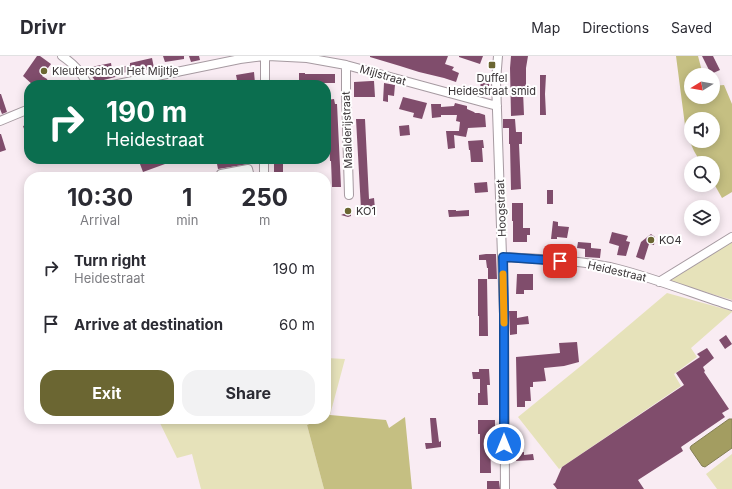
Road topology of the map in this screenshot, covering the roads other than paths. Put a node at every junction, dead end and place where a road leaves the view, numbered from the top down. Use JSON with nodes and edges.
{"nodes":[{"id":1,"x":62,"y":56,"type":"edge"},
{"id":2,"x":266,"y":56,"type":"edge"},
{"id":3,"x":498,"y":56,"type":"edge"},
{"id":4,"x":346,"y":65,"type":"junction"},
{"id":5,"x":85,"y":80,"type":"edge"},
{"id":6,"x":137,"y":80,"type":"edge"},
{"id":7,"x":264,"y":80,"type":"edge"},
{"id":8,"x":497,"y":106,"type":"junction"},
{"id":9,"x":24,"y":111,"type":"edge"},
{"id":10,"x":0,"y":121,"type":"edge"},
{"id":11,"x":232,"y":172,"type":"edge"},
{"id":12,"x":249,"y":172,"type":"edge"},
{"id":13,"x":349,"y":195,"type":"dead end"},
{"id":14,"x":732,"y":237,"type":"edge"},
{"id":15,"x":503,"y":257,"type":"junction"},
{"id":16,"x":659,"y":282,"type":"junction"},
{"id":17,"x":732,"y":306,"type":"edge"},
{"id":18,"x":505,"y":489,"type":"edge"}],
"edges":[{"from":1,"to":5,"type":"street"},
{"from":2,"to":4,"type":"street","name":"Mijlstraat"},
{"from":2,"to":6,"type":"street","name":"Mijlstraat"},
{"from":2,"to":7,"type":"street"},
{"from":3,"to":8,"type":"street","name":"Hoogstraat"},
{"from":4,"to":8,"type":"street","name":"Mijlstraat"},
{"from":4,"to":13,"type":"street","name":"Maalderijstraat"},
{"from":8,"to":15,"type":"street","name":"Hoogstraat"},
{"from":9,"to":10,"type":"street"},
{"from":11,"to":12,"type":"street"},
{"from":14,"to":16,"type":"street","name":"Heidestraat"},
{"from":15,"to":16,"type":"street","name":"Heidestraat"},
{"from":15,"to":18,"type":"street","name":"Hoogstraat"},
{"from":16,"to":17,"type":"street","name":"Heidestraat"}]}
